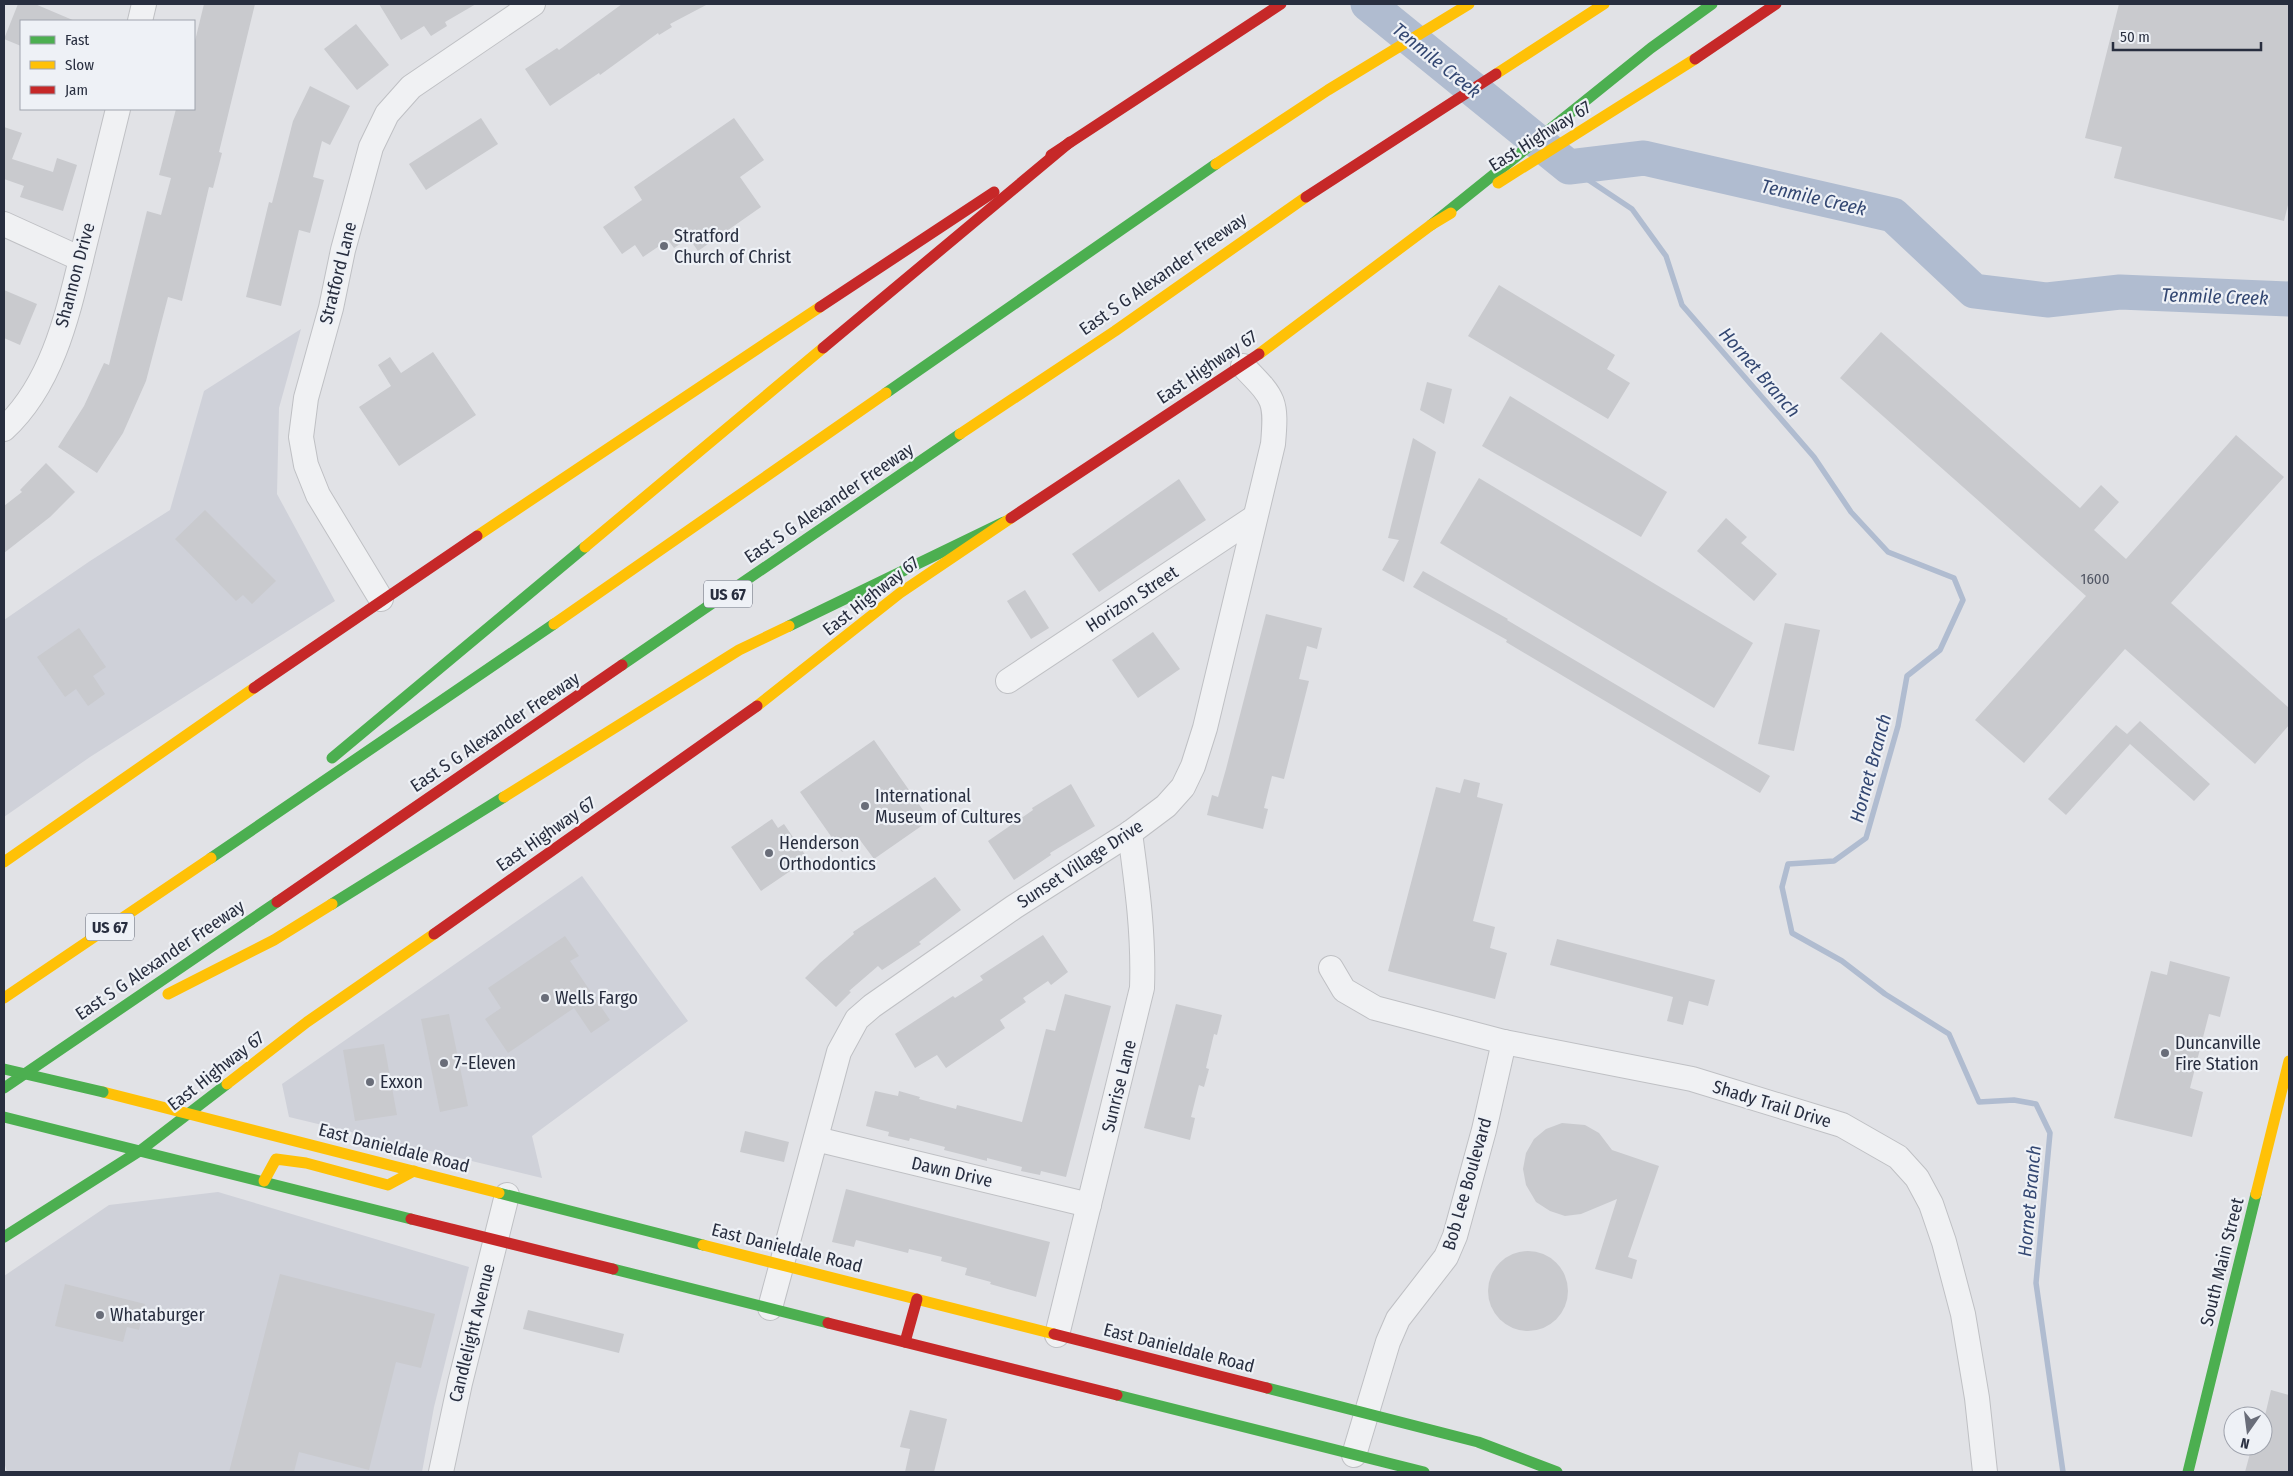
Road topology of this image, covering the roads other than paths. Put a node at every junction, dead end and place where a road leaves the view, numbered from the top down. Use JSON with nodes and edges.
{"nodes":[{"id":1,"x":144,"y":4,"type":"edge"},
{"id":2,"x":533,"y":4,"type":"edge"},
{"id":3,"x":1281,"y":4,"type":"edge"},
{"id":4,"x":1469,"y":4,"type":"edge"},
{"id":5,"x":1604,"y":4,"type":"edge"},
{"id":6,"x":1712,"y":4,"type":"edge"},
{"id":7,"x":1776,"y":4,"type":"edge"},
{"id":8,"x":140,"y":20,"type":"edge"},
{"id":9,"x":118,"y":110,"type":"edge"},
{"id":10,"x":1070,"y":142,"type":"junction"},
{"id":11,"x":4,"y":224,"type":"edge"},
{"id":12,"x":1431,"y":225,"type":"junction"},
{"id":13,"x":81,"y":259,"type":"junction"},
{"id":14,"x":1243,"y":366,"type":"junction"},
{"id":15,"x":4,"y":429,"type":"edge"},
{"id":16,"x":1256,"y":518,"type":"junction"},
{"id":17,"x":1004,"y":522,"type":"junction"},
{"id":18,"x":381,"y":599,"type":"junction"},
{"id":19,"x":1008,"y":681,"type":"dead end"},
{"id":20,"x":1130,"y":833,"type":"junction"},
{"id":21,"x":215,"y":856,"type":"junction"},
{"id":22,"x":4,"y":862,"type":"edge"},
{"id":23,"x":1331,"y":968,"type":"dead end"},
{"id":24,"x":4,"y":998,"type":"edge"},
{"id":25,"x":1504,"y":1042,"type":"junction"},
{"id":26,"x":68,"y":1044,"type":"junction"},
{"id":27,"x":4,"y":1069,"type":"edge"},
{"id":28,"x":2288,"y":1070,"type":"edge"},
{"id":29,"x":4,"y":1088,"type":"edge"},
{"id":30,"x":190,"y":1114,"type":"junction"},
{"id":31,"x":4,"y":1116,"type":"edge"},
{"id":32,"x":816,"y":1139,"type":"junction"},
{"id":33,"x":141,"y":1150,"type":"junction"},
{"id":34,"x":414,"y":1171,"type":"junction"},
{"id":35,"x":264,"y":1181,"type":"junction"},
{"id":36,"x":507,"y":1195,"type":"junction"},
{"id":37,"x":1089,"y":1205,"type":"junction"},
{"id":38,"x":4,"y":1238,"type":"edge"},
{"id":39,"x":495,"y":1239,"type":"junction"},
{"id":40,"x":781,"y":1265,"type":"junction"},
{"id":41,"x":917,"y":1299,"type":"junction"},
{"id":42,"x":770,"y":1308,"type":"junction"},
{"id":43,"x":1056,"y":1335,"type":"junction"},
{"id":44,"x":905,"y":1342,"type":"junction"},
{"id":45,"x":1368,"y":1414,"type":"junction"},
{"id":46,"x":1354,"y":1455,"type":"junction"},
{"id":47,"x":440,"y":1472,"type":"edge"},
{"id":48,"x":1424,"y":1472,"type":"edge"},
{"id":49,"x":1557,"y":1472,"type":"edge"},
{"id":50,"x":1984,"y":1472,"type":"edge"},
{"id":51,"x":2188,"y":1472,"type":"edge"}],
"edges":[{"from":1,"to":8,"type":"street"},
{"from":2,"to":18,"type":"street","name":"Stratford Lane"},
{"from":3,"to":10,"type":"main road"},
{"from":4,"to":21,"type":"main road","number":"US 67"},
{"from":5,"to":26,"type":"main road","name":"East S G Alexander Freeway","number":"US 67"},
{"from":6,"to":12,"type":"main road"},
{"from":7,"to":12,"type":"main road","name":"East Highway 67"},
{"from":9,"to":13,"type":"street","name":"Shannon Drive"},
{"from":10,"to":18,"type":"main road"},
{"from":10,"to":21,"type":"main road"},
{"from":11,"to":13,"type":"street"},
{"from":12,"to":14,"type":"main road","name":"East Highway 67"},
{"from":13,"to":15,"type":"street","name":"Shannon Drive"},
{"from":14,"to":16,"type":"street","name":"Sunset Village Drive"},
{"from":14,"to":17,"type":"main road","name":"East Highway 67"},
{"from":16,"to":19,"type":"street","name":"Horizon Street"},
{"from":16,"to":20,"type":"street","name":"Sunset Village Drive"},
{"from":17,"to":26,"type":"main road"},
{"from":17,"to":30,"type":"main road","name":"East Highway 67"},
{"from":18,"to":22,"type":"main road"},
{"from":20,"to":32,"type":"street","name":"Sunset Village Drive"},
{"from":20,"to":37,"type":"street","name":"Sunrise Lane"},
{"from":21,"to":24,"type":"main road","number":"US 67"},
{"from":23,"to":25,"type":"street","name":"Shady Trail Drive"},
{"from":25,"to":45,"type":"street","name":"Bob Lee Boulevard"},
{"from":25,"to":50,"type":"street","name":"Shady Trail Drive"},
{"from":26,"to":29,"type":"main road","name":"East S G Alexander Freeway","number":"US 67"},
{"from":27,"to":30,"type":"main road","name":"East Danieldale Road","bridge":true},
{"from":28,"to":51,"type":"main road","name":"South Main Street"},
{"from":30,"to":33,"type":"main road","name":"East Highway 67"},
{"from":30,"to":34,"type":"main road","name":"East Danieldale Road"},
{"from":31,"to":33,"type":"main road"},
{"from":32,"to":37,"type":"street","name":"Dawn Drive"},
{"from":32,"to":40,"type":"street","name":"Sunset Village Drive"},
{"from":33,"to":35,"type":"main road"},
{"from":33,"to":38,"type":"main road","name":"East Highway 67"},
{"from":34,"to":35,"type":"main road"},
{"from":34,"to":36,"type":"main road","name":"East Danieldale Road"},
{"from":35,"to":39,"type":"main road"},
{"from":36,"to":39,"type":"street","name":"Candlelight Avenue"},
{"from":36,"to":40,"type":"main road","name":"East Danieldale Road"},
{"from":37,"to":43,"type":"street","name":"Sunrise Lane"},
{"from":39,"to":42,"type":"main road"},
{"from":39,"to":47,"type":"street","name":"Candlelight Avenue"},
{"from":40,"to":41,"type":"main road","name":"East Danieldale Road"},
{"from":40,"to":42,"type":"street","name":"Sunset Village Drive"},
{"from":41,"to":43,"type":"main road","name":"East Danieldale Road"},
{"from":41,"to":44,"type":"main road"},
{"from":42,"to":44,"type":"main road"},
{"from":43,"to":45,"type":"main road","name":"East Danieldale Road"},
{"from":44,"to":46,"type":"main road"},
{"from":45,"to":46,"type":"street","name":"Bob Lee Boulevard"},
{"from":45,"to":49,"type":"main road","name":"East Danieldale Road"},
{"from":46,"to":48,"type":"main road"}]}
